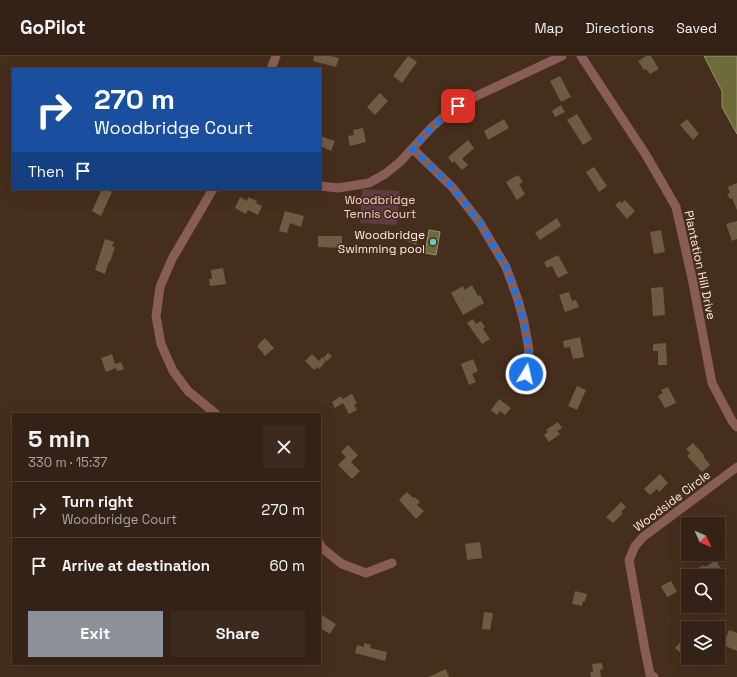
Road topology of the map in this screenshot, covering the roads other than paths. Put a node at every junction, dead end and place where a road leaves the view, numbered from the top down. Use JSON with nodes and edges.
{"nodes":[{"id":1,"x":276,"y":56,"type":"edge"},
{"id":2,"x":562,"y":56,"type":"edge"},
{"id":3,"x":581,"y":56,"type":"edge"},
{"id":4,"x":271,"y":68,"type":"edge"},
{"id":5,"x":413,"y":149,"type":"junction"},
{"id":6,"x":321,"y":186,"type":"edge"},
{"id":7,"x":212,"y":190,"type":"edge"},
{"id":8,"x":526,"y":374,"type":"dead end"},
{"id":9,"x":215,"y":413,"type":"edge"},
{"id":10,"x":737,"y":427,"type":"edge"},
{"id":11,"x":737,"y":467,"type":"edge"},
{"id":12,"x":321,"y":546,"type":"edge"},
{"id":13,"x":392,"y":563,"type":"dead end"},
{"id":14,"x":654,"y":677,"type":"edge"}],
"edges":[{"from":1,"to":4,"type":"street"},
{"from":2,"to":5,"type":"street"},
{"from":3,"to":10,"type":"street","name":"Plantation Hill Drive"},
{"from":5,"to":6,"type":"street"},
{"from":5,"to":8,"type":"street"},
{"from":7,"to":9,"type":"street"},
{"from":11,"to":14,"type":"street","name":"Woodside Circle"},
{"from":12,"to":13,"type":"street"}]}
